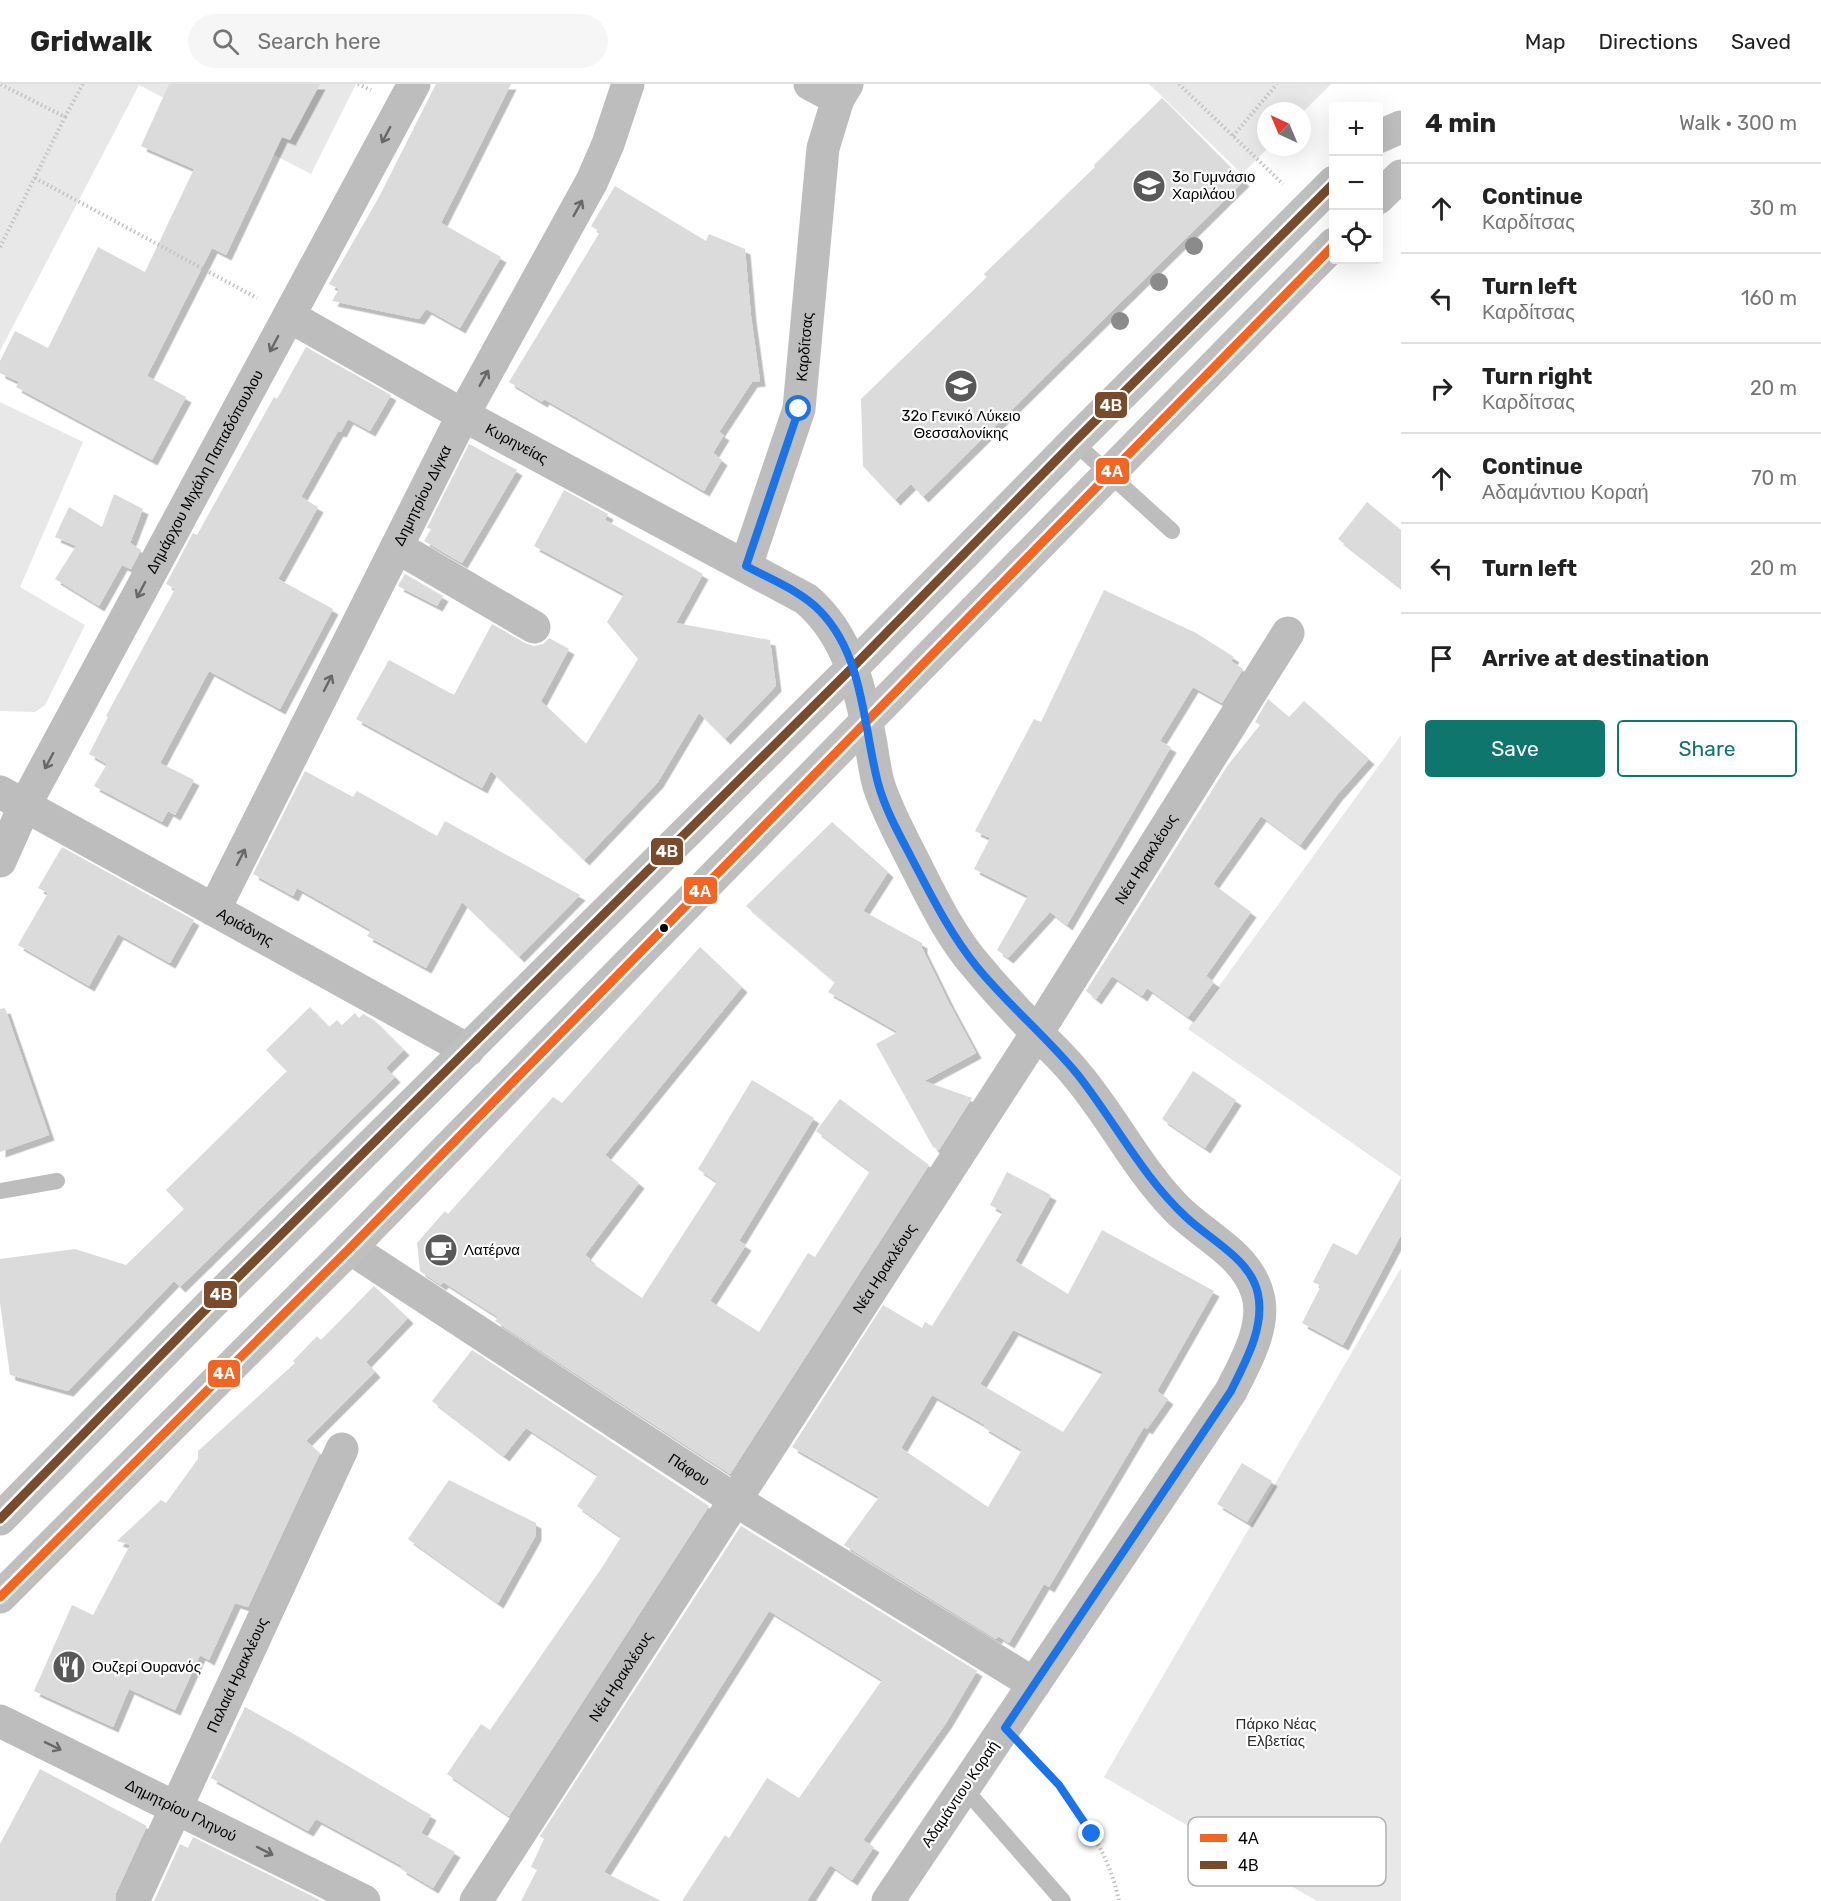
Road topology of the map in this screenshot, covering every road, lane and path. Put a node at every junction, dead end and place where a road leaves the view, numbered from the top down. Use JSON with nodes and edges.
{"nodes":[{"id":1,"x":0,"y":84,"type":"edge"},
{"id":2,"x":82,"y":84,"type":"edge"},
{"id":3,"x":414,"y":84,"type":"edge"},
{"id":4,"x":628,"y":84,"type":"edge"},
{"id":5,"x":1179,"y":84,"type":"edge"},
{"id":6,"x":1277,"y":84,"type":"edge"},
{"id":7,"x":831,"y":89,"type":"edge"},
{"id":8,"x":66,"y":117,"type":"junction"},
{"id":9,"x":1401,"y":127,"type":"edge"},
{"id":10,"x":1383,"y":135,"type":"edge"},
{"id":11,"x":1233,"y":136,"type":"junction"},
{"id":12,"x":1401,"y":176,"type":"edge"},
{"id":13,"x":35,"y":177,"type":"junction"},
{"id":14,"x":1329,"y":187,"type":"edge"},
{"id":15,"x":1383,"y":193,"type":"edge"},
{"id":16,"x":1308,"y":208,"type":"junction"},
{"id":17,"x":0,"y":246,"type":"edge"},
{"id":18,"x":1329,"y":249,"type":"edge"},
{"id":19,"x":289,"y":316,"type":"junction"},
{"id":20,"x":463,"y":415,"type":"junction"},
{"id":21,"x":1074,"y":442,"type":"junction"},
{"id":22,"x":1107,"y":473,"type":"junction"},
{"id":23,"x":1172,"y":531,"type":"dead end"},
{"id":24,"x":397,"y":547,"type":"junction"},
{"id":25,"x":746,"y":566,"type":"junction"},
{"id":26,"x":534,"y":627,"type":"dead end"},
{"id":27,"x":1288,"y":633,"type":"dead end"},
{"id":28,"x":852,"y":669,"type":"junction"},
{"id":29,"x":866,"y":720,"type":"junction"},
{"id":30,"x":13,"y":798,"type":"edge"},
{"id":31,"x":0,"y":861,"type":"edge"},
{"id":32,"x":214,"y":909,"type":"junction"},
{"id":33,"x":1037,"y":1033,"type":"junction"},
{"id":34,"x":468,"y":1050,"type":"junction"},
{"id":35,"x":57,"y":1181,"type":"dead end"},
{"id":36,"x":0,"y":1191,"type":"edge"},
{"id":37,"x":350,"y":1248,"type":"junction"},
{"id":38,"x":342,"y":1449,"type":"dead end"},
{"id":39,"x":735,"y":1500,"type":"junction"},
{"id":40,"x":0,"y":1519,"type":"edge"},
{"id":41,"x":0,"y":1597,"type":"edge"},
{"id":42,"x":1034,"y":1684,"type":"junction"},
{"id":43,"x":0,"y":1720,"type":"edge"},
{"id":44,"x":1005,"y":1728,"type":"junction"},
{"id":45,"x":964,"y":1788,"type":"junction"},
{"id":46,"x":176,"y":1807,"type":"junction"},
{"id":47,"x":133,"y":1901,"type":"edge"},
{"id":48,"x":364,"y":1901,"type":"edge"},
{"id":49,"x":476,"y":1901,"type":"edge"},
{"id":50,"x":888,"y":1901,"type":"edge"},
{"id":51,"x":1063,"y":1901,"type":"edge"},
{"id":52,"x":1119,"y":1901,"type":"edge"}],
"edges":[{"from":1,"to":8,"type":"path"},
{"from":2,"to":8,"type":"path"},
{"from":3,"to":19,"type":"street","name":"Δημάρχου Μιχάλη Παπαδόπουλου","one_way":true},
{"from":20,"to":4,"type":"street","name":"Δημητρίου Δίγκα","one_way":true},
{"from":5,"to":11,"type":"path"},
{"from":6,"to":11,"type":"path"},
{"from":7,"to":25,"type":"street","name":"Καρδίτσας"},
{"from":8,"to":13,"type":"path"},
{"from":9,"to":10,"type":"main road"},
{"from":11,"to":16,"type":"path"},
{"from":12,"to":15,"type":"main road"},
{"from":13,"to":17,"type":"path"},
{"from":13,"to":19,"type":"path"},
{"from":14,"to":16,"type":"main road"},
{"from":16,"to":21,"type":"main road"},
{"from":18,"to":22,"type":"main road"},
{"from":19,"to":20,"type":"street","name":"Κυρηνείας"},
{"from":19,"to":30,"type":"street","name":"Δημάρχου Μιχάλη Παπαδόπουλου","one_way":true},
{"from":20,"to":24,"type":"street","name":"Δημητρίου Δίγκα"},
{"from":20,"to":25,"type":"street","name":"Κυρηνείας"},
{"from":21,"to":22,"type":"lane"},
{"from":21,"to":28,"type":"main road"},
{"from":22,"to":23,"type":"lane"},
{"from":22,"to":29,"type":"main road"},
{"from":24,"to":26,"type":"street"},
{"from":32,"to":24,"type":"street","name":"Δημητρίου Δίγκα","one_way":true},
{"from":25,"to":28,"type":"street"},
{"from":27,"to":33,"type":"street","name":"Νέα Ηρακλέους"},
{"from":28,"to":29,"type":"street"},
{"from":28,"to":34,"type":"main road"},
{"from":29,"to":33,"type":"street"},
{"from":29,"to":37,"type":"main road"},
{"from":30,"to":31,"type":"street","name":"Δημάρχου Μιχάλη Παπαδόπουλου"},
{"from":30,"to":32,"type":"street","name":"Αριάδνης"},
{"from":32,"to":34,"type":"street","name":"Αριάδνης"},
{"from":33,"to":39,"type":"street","name":"Νέα Ηρακλέους"},
{"from":33,"to":42,"type":"street","name":"Αδαμάντιου Κοραή"},
{"from":34,"to":40,"type":"main road"},
{"from":35,"to":36,"type":"lane"},
{"from":37,"to":39,"type":"street","name":"Πάφου"},
{"from":37,"to":41,"type":"main road"},
{"from":38,"to":46,"type":"street","name":"Παλαιά Ηρακλέους"},
{"from":39,"to":42,"type":"street","name":"Πάφου"},
{"from":39,"to":49,"type":"street","name":"Νέα Ηρακλέους"},
{"from":42,"to":44,"type":"street","name":"Αδαμάντιου Κοραή"},
{"from":43,"to":46,"type":"street","name":"Δημητρίου Γληνού","one_way":true},
{"from":44,"to":45,"type":"street","name":"Αδαμάντιου Κοραή"},
{"from":44,"to":52,"type":"path"},
{"from":45,"to":50,"type":"street","name":"Αδαμάντιου Κοραή"},
{"from":45,"to":51,"type":"lane"},
{"from":46,"to":47,"type":"street","name":"Παλαιά Ηρακλέους"},
{"from":46,"to":48,"type":"street","name":"Δημητρίου Γληνού","one_way":true}]}
